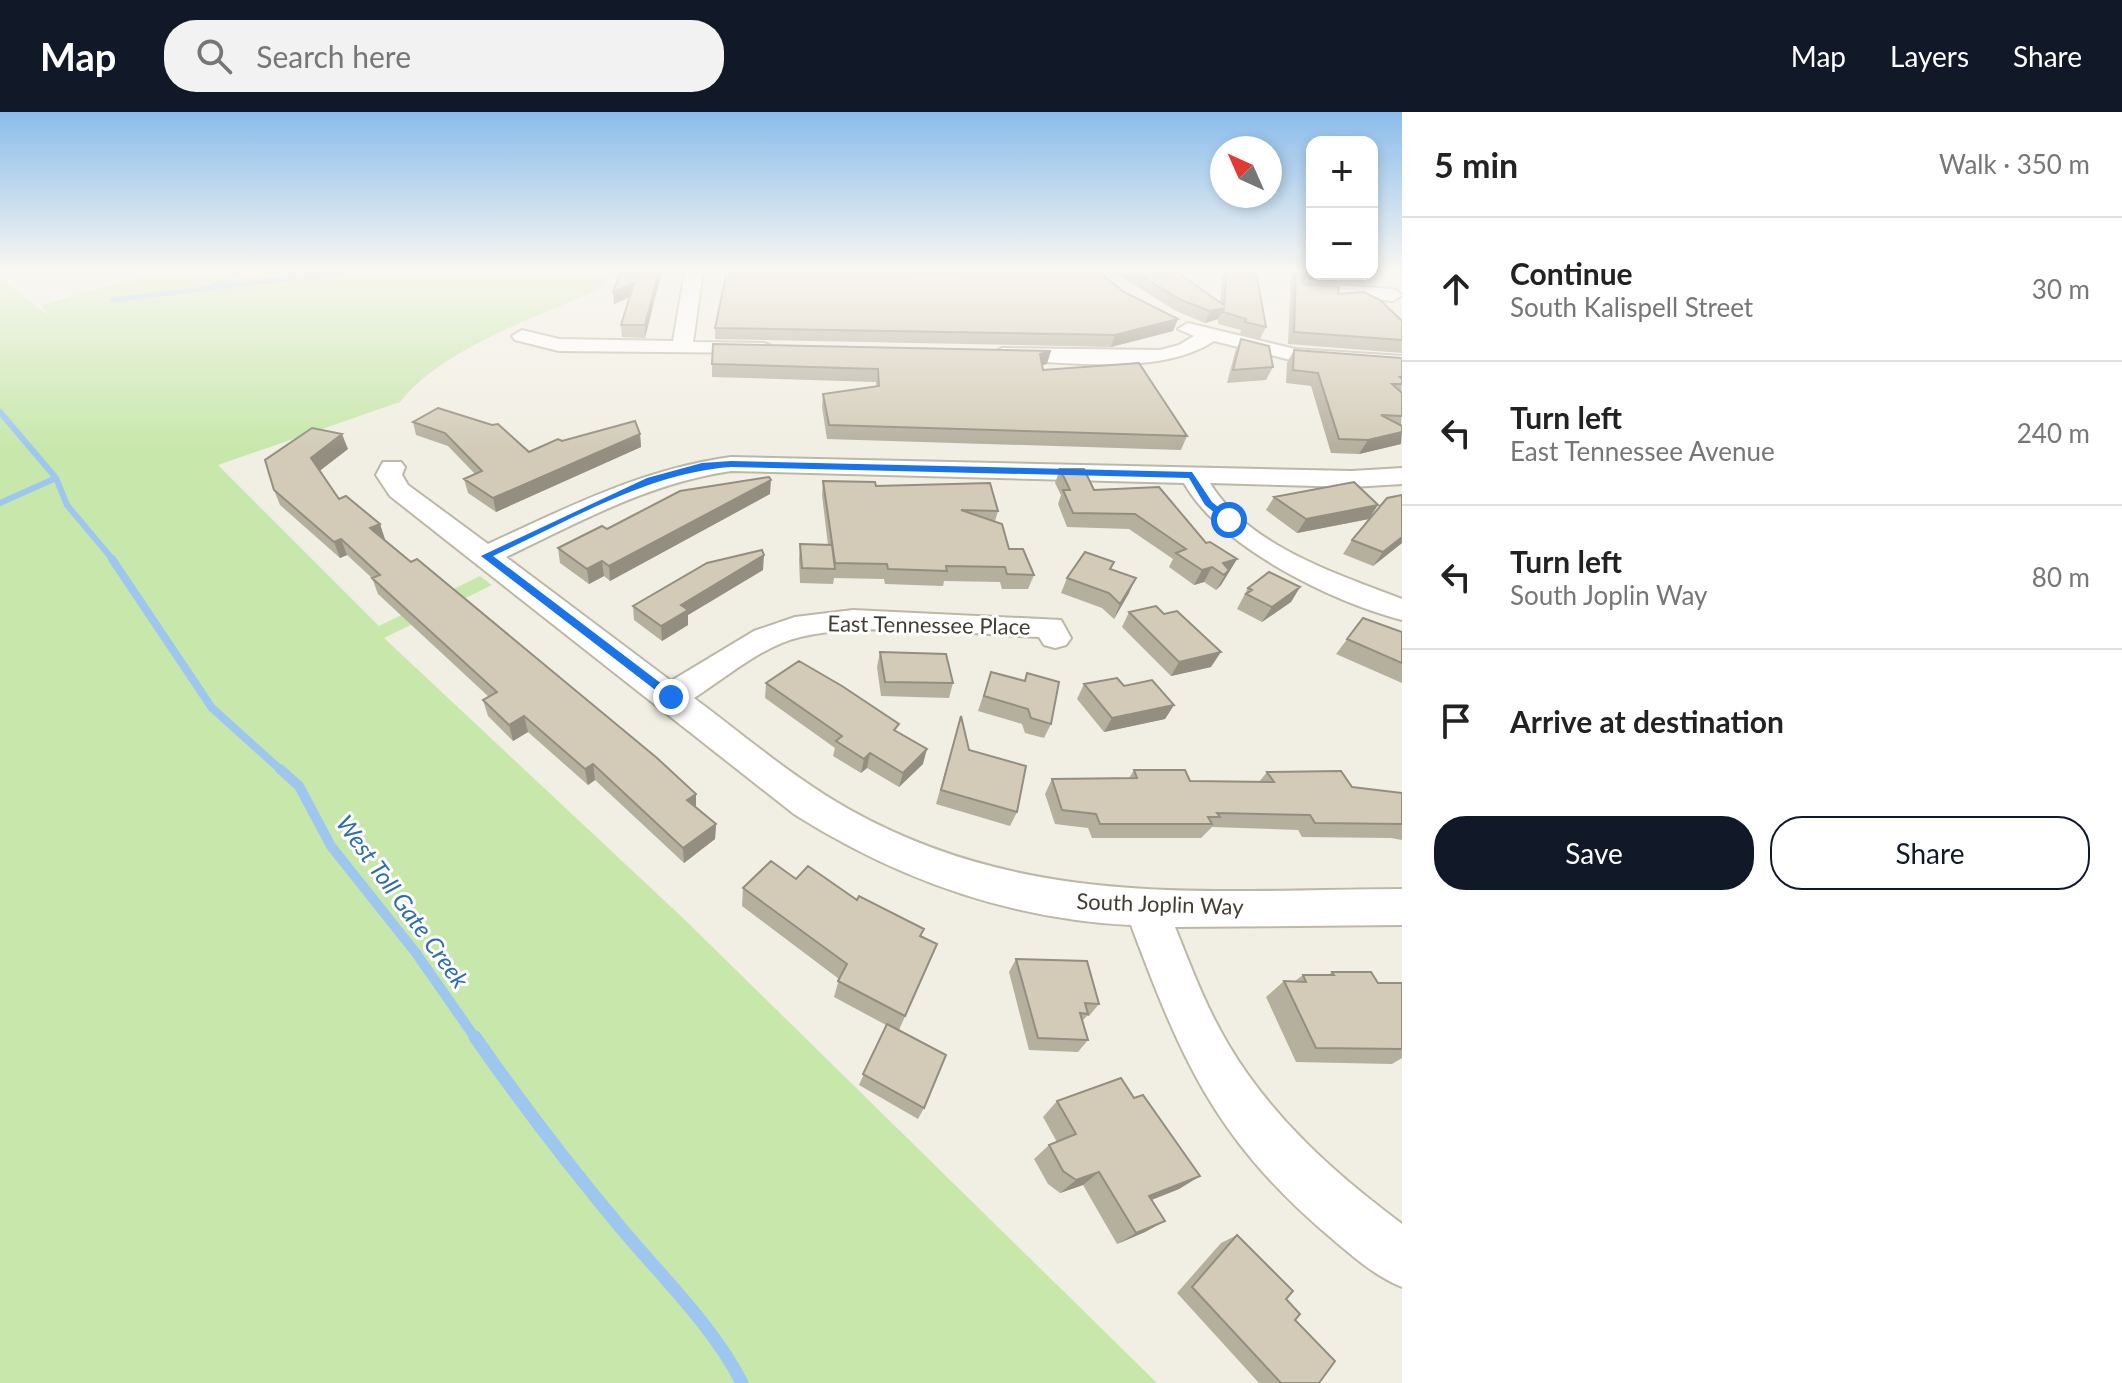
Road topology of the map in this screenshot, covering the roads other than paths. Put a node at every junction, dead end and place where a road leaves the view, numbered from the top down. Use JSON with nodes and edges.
{"nodes":[{"id":1,"x":685,"y":330,"type":"edge"},
{"id":2,"x":1192,"y":330,"type":"edge"},
{"id":3,"x":522,"y":336,"type":"dead end"},
{"id":4,"x":1208,"y":336,"type":"junction"},
{"id":5,"x":682,"y":348,"type":"junction"},
{"id":6,"x":777,"y":350,"type":"edge"},
{"id":7,"x":985,"y":354,"type":"edge"},
{"id":8,"x":1402,"y":362,"type":"edge"},
{"id":9,"x":392,"y":467,"type":"dead end"},
{"id":10,"x":1192,"y":475,"type":"junction"},
{"id":11,"x":1402,"y":476,"type":"edge"},
{"id":12,"x":486,"y":556,"type":"junction"},
{"id":13,"x":1402,"y":610,"type":"edge"},
{"id":14,"x":1055,"y":638,"type":"dead end"},
{"id":15,"x":671,"y":697,"type":"junction"},
{"id":16,"x":1145,"y":907,"type":"junction"},
{"id":17,"x":1402,"y":907,"type":"edge"},
{"id":18,"x":1402,"y":1259,"type":"edge"}],
"edges":[{"from":1,"to":5,"type":"street"},
{"from":2,"to":4,"type":"street"},
{"from":3,"to":5,"type":"street"},
{"from":4,"to":7,"type":"street"},
{"from":4,"to":8,"type":"street"},
{"from":5,"to":6,"type":"street"},
{"from":9,"to":12,"type":"street","name":"South Joplin Way"},
{"from":10,"to":11,"type":"street"},
{"from":10,"to":12,"type":"street"},
{"from":10,"to":13,"type":"street"},
{"from":12,"to":15,"type":"street","name":"South Joplin Way"},
{"from":14,"to":15,"type":"street","name":"East Tennessee Place"},
{"from":15,"to":16,"type":"street","name":"South Joplin Way"},
{"from":16,"to":17,"type":"street","name":"South Joplin Way"},
{"from":16,"to":18,"type":"street"}]}
